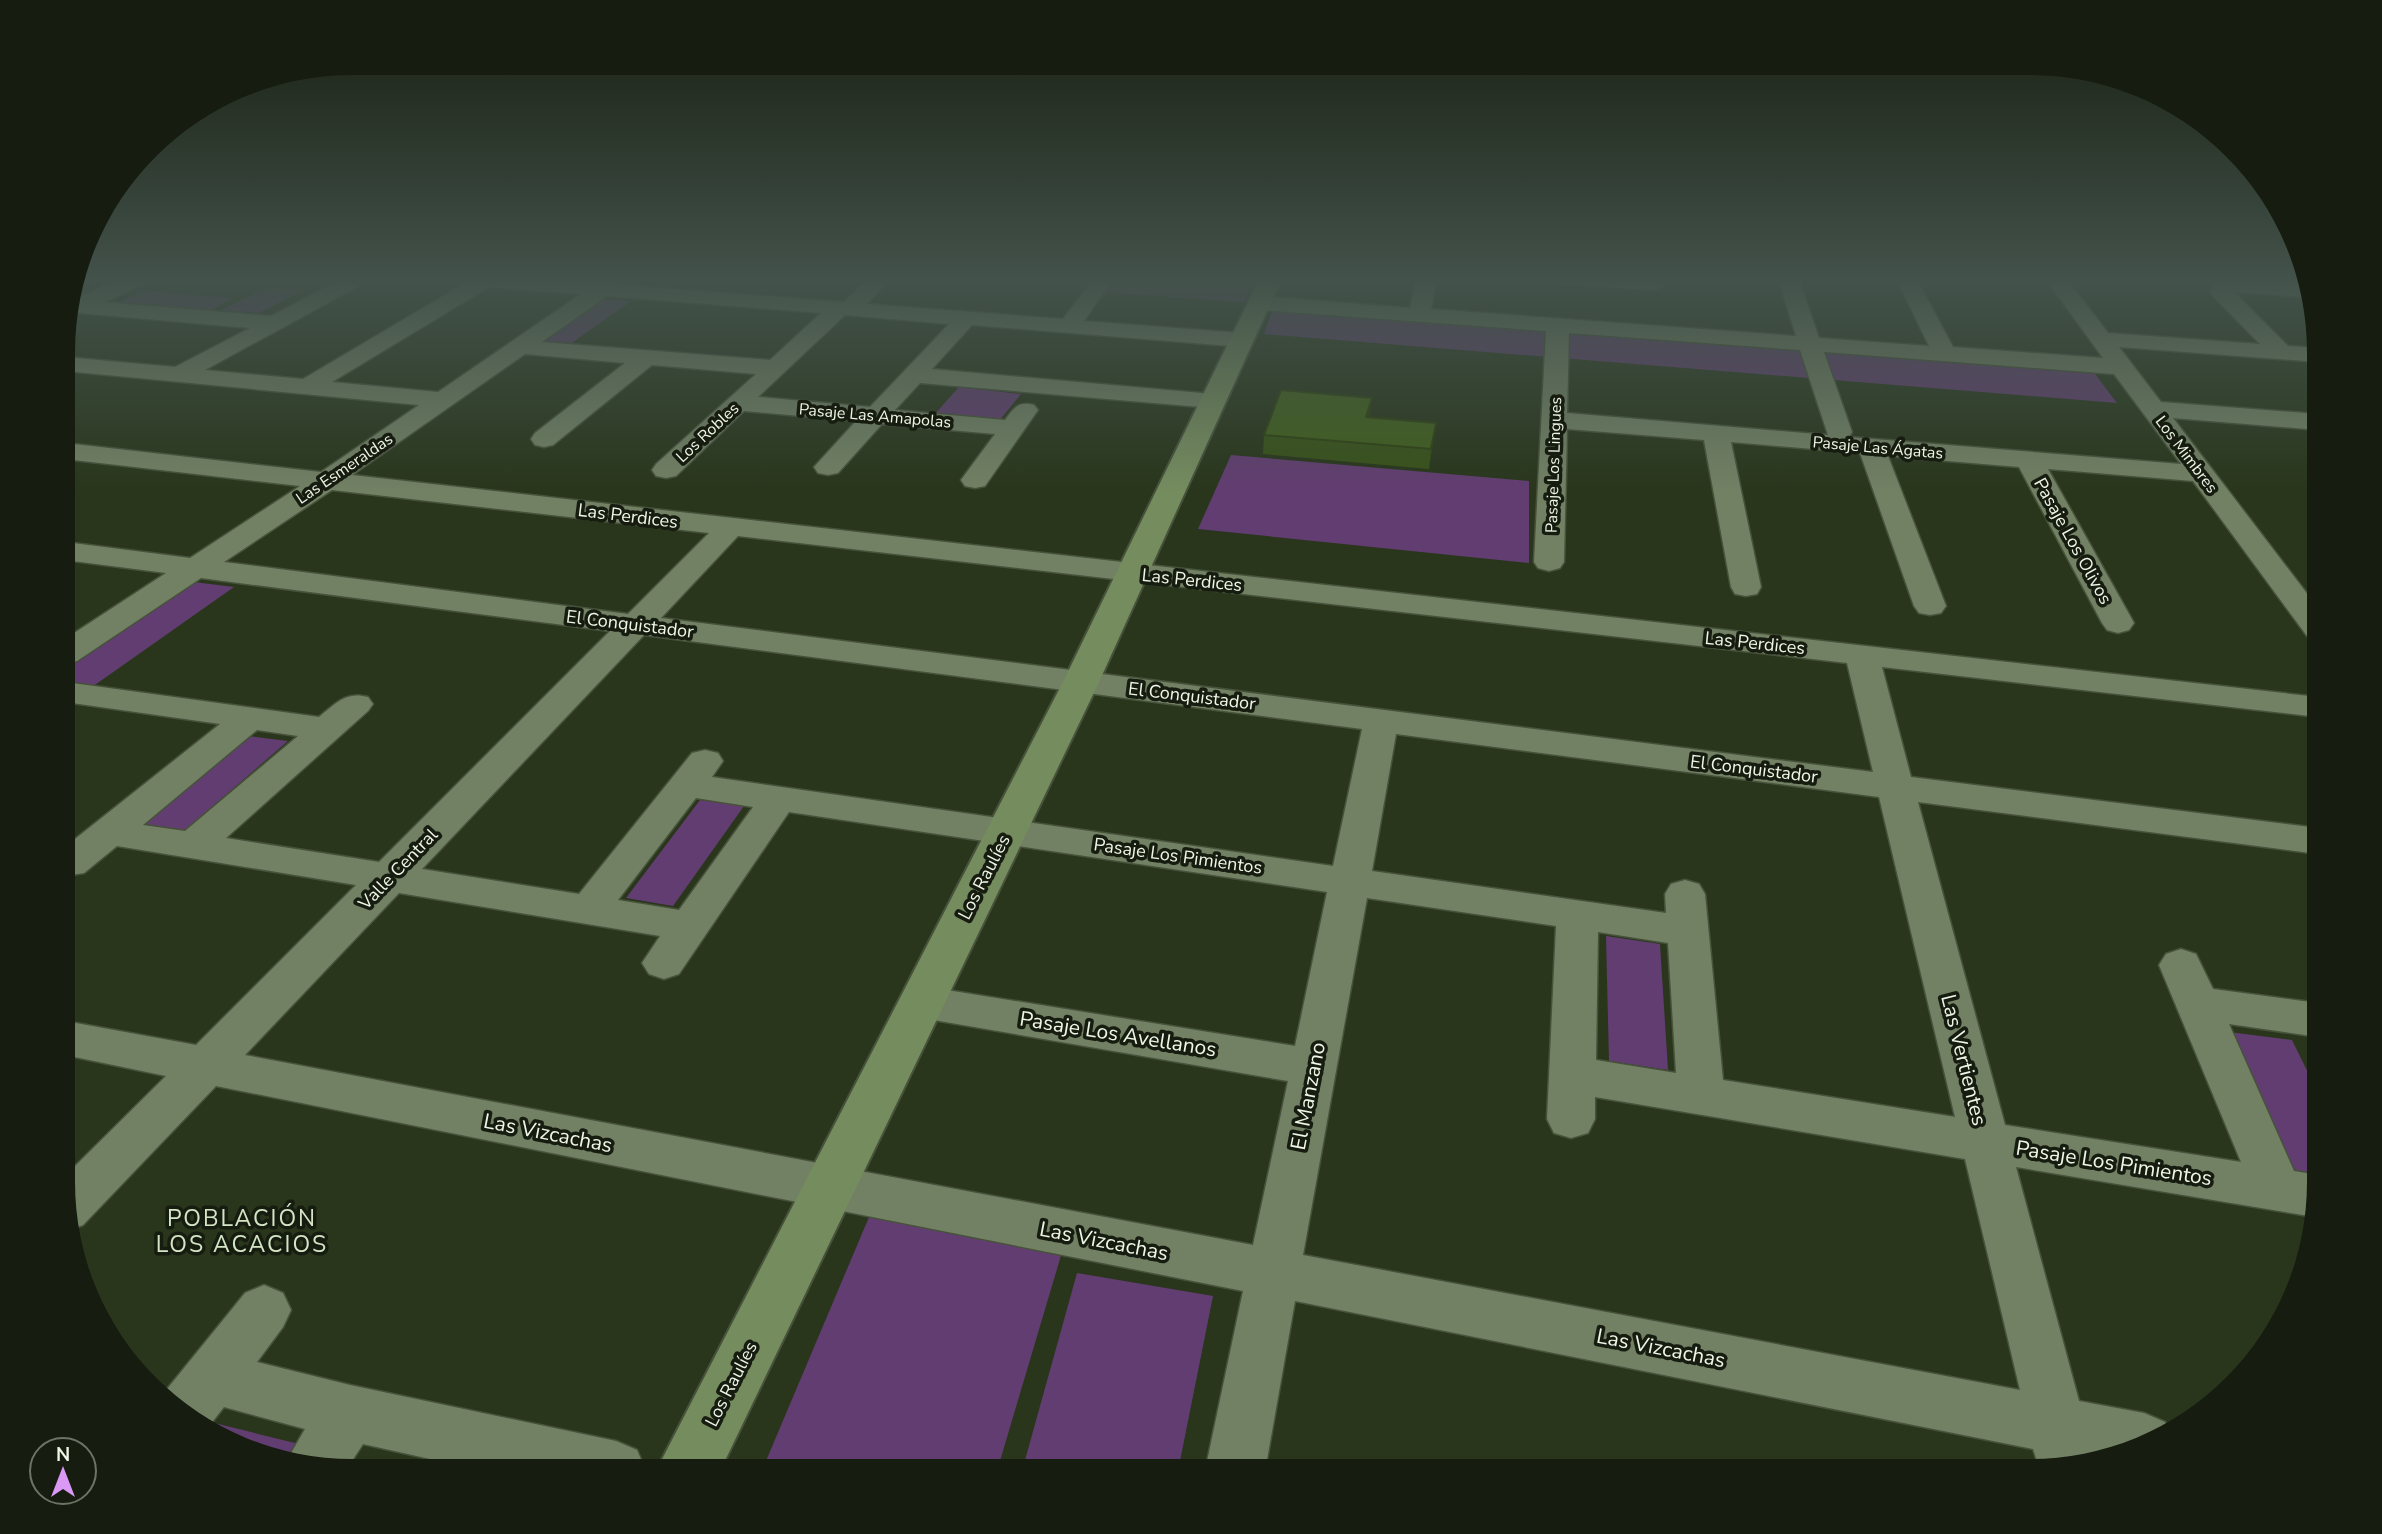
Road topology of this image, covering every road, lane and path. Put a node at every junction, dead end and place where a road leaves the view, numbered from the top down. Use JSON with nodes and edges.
{"nodes":[{"id":1,"x":225,"y":350,"type":"edge"},
{"id":2,"x":369,"y":350,"type":"edge"},
{"id":3,"x":518,"y":350,"type":"edge"},
{"id":4,"x":554,"y":350,"type":"edge"},
{"id":5,"x":796,"y":350,"type":"edge"},
{"id":6,"x":938,"y":350,"type":"edge"},
{"id":7,"x":1237,"y":350,"type":"edge"},
{"id":8,"x":1557,"y":350,"type":"edge"},
{"id":9,"x":1811,"y":350,"type":"edge"},
{"id":10,"x":1885,"y":350,"type":"edge"},
{"id":11,"x":1943,"y":350,"type":"edge"},
{"id":12,"x":2109,"y":350,"type":"edge"},
{"id":13,"x":2248,"y":350,"type":"edge"},
{"id":14,"x":2279,"y":350,"type":"edge"},
{"id":15,"x":2281,"y":352,"type":"junction"},
{"id":16,"x":1945,"y":354,"type":"junction"},
{"id":17,"x":2307,"y":354,"type":"edge"},
{"id":18,"x":647,"y":357,"type":"junction"},
{"id":19,"x":75,"y":365,"type":"edge"},
{"id":20,"x":2122,"y":367,"type":"junction"},
{"id":21,"x":775,"y":368,"type":"junction"},
{"id":22,"x":178,"y":375,"type":"junction"},
{"id":23,"x":914,"y":375,"type":"junction"},
{"id":24,"x":1042,"y":386,"type":"junction"},
{"id":25,"x":307,"y":387,"type":"junction"},
{"id":26,"x":444,"y":400,"type":"junction"},
{"id":27,"x":1213,"y":401,"type":"junction"},
{"id":28,"x":738,"y":403,"type":"junction"},
{"id":29,"x":2153,"y":409,"type":"junction"},
{"id":30,"x":876,"y":415,"type":"junction"},
{"id":31,"x":1555,"y":420,"type":"junction"},
{"id":32,"x":2307,"y":421,"type":"edge"},
{"id":33,"x":1013,"y":428,"type":"junction"},
{"id":34,"x":1839,"y":432,"type":"dead end"},
{"id":35,"x":1716,"y":433,"type":"junction"},
{"id":36,"x":544,"y":439,"type":"dead end"},
{"id":37,"x":1871,"y":446,"type":"junction"},
{"id":38,"x":75,"y":452,"type":"edge"},
{"id":39,"x":2029,"y":460,"type":"junction"},
{"id":40,"x":828,"y":467,"type":"dead end"},
{"id":41,"x":666,"y":470,"type":"dead end"},
{"id":42,"x":2202,"y":474,"type":"junction"},
{"id":43,"x":975,"y":480,"type":"dead end"},
{"id":44,"x":326,"y":481,"type":"junction"},
{"id":45,"x":731,"y":527,"type":"junction"},
{"id":46,"x":75,"y":552,"type":"edge"},
{"id":47,"x":1549,"y":562,"type":"dead end"},
{"id":48,"x":195,"y":568,"type":"junction"},
{"id":49,"x":1132,"y":573,"type":"junction"},
{"id":50,"x":1746,"y":587,"type":"dead end"},
{"id":51,"x":2307,"y":600,"type":"edge"},
{"id":52,"x":1930,"y":606,"type":"dead end"},
{"id":53,"x":2118,"y":623,"type":"dead end"},
{"id":54,"x":636,"y":625,"type":"junction"},
{"id":55,"x":75,"y":647,"type":"edge"},
{"id":56,"x":1862,"y":655,"type":"junction"},
{"id":57,"x":1081,"y":682,"type":"junction"},
{"id":58,"x":75,"y":693,"type":"edge"},
{"id":59,"x":356,"y":704,"type":"dead end"},
{"id":60,"x":2307,"y":706,"type":"edge"},
{"id":61,"x":250,"y":718,"type":"junction"},
{"id":62,"x":1381,"y":721,"type":"junction"},
{"id":63,"x":327,"y":729,"type":"junction"},
{"id":64,"x":1895,"y":787,"type":"junction"},
{"id":65,"x":779,"y":798,"type":"junction"},
{"id":66,"x":1007,"y":831,"type":"junction"},
{"id":67,"x":109,"y":832,"type":"junction"},
{"id":68,"x":2307,"y":840,"type":"edge"},
{"id":69,"x":193,"y":846,"type":"junction"},
{"id":70,"x":75,"y":860,"type":"edge"},
{"id":71,"x":390,"y":877,"type":"junction"},
{"id":72,"x":1350,"y":881,"type":"junction"},
{"id":73,"x":589,"y":909,"type":"junction"},
{"id":74,"x":1577,"y":914,"type":"junction"},
{"id":75,"x":690,"y":926,"type":"junction"},
{"id":76,"x":664,"y":963,"type":"dead end"},
{"id":77,"x":922,"y":1002,"type":"junction"},
{"id":78,"x":2307,"y":1017,"type":"edge"},
{"id":79,"x":75,"y":1040,"type":"edge"},
{"id":80,"x":206,"y":1066,"type":"junction"},
{"id":81,"x":1314,"y":1067,"type":"junction"},
{"id":82,"x":1701,"y":1096,"type":"junction"},
{"id":83,"x":1985,"y":1142,"type":"junction"},
{"id":84,"x":829,"y":1188,"type":"junction"},
{"id":85,"x":2298,"y":1192,"type":"edge"},
{"id":86,"x":76,"y":1199,"type":"edge"},
{"id":87,"x":1274,"y":1273,"type":"junction"},
{"id":88,"x":264,"y":1310,"type":"dead end"},
{"id":89,"x":197,"y":1395,"type":"edge"},
{"id":90,"x":350,"y":1413,"type":"junction"},
{"id":91,"x":2122,"y":1443,"type":"edge"},
{"id":92,"x":2062,"y":1445,"type":"edge"},
{"id":93,"x":321,"y":1457,"type":"edge"},
{"id":94,"x":561,"y":1459,"type":"edge"},
{"id":95,"x":693,"y":1459,"type":"edge"},
{"id":96,"x":1237,"y":1459,"type":"edge"}],
"edges":[{"from":1,"to":22,"type":"street"},
{"from":2,"to":25,"type":"street"},
{"from":3,"to":26,"type":"street","name":"Las Esmeraldas"},
{"from":4,"to":18,"type":"street"},
{"from":5,"to":21,"type":"street","name":"Los Robles"},
{"from":6,"to":23,"type":"street"},
{"from":7,"to":27,"type":"street","name":"Los Raulíes"},
{"from":8,"to":31,"type":"street","name":"Pasaje Los Lingues"},
{"from":9,"to":34,"type":"street"},
{"from":10,"to":16,"type":"street"},
{"from":11,"to":16,"type":"street"},
{"from":12,"to":20,"type":"street","name":"Los Mimbres"},
{"from":13,"to":15,"type":"street"},
{"from":14,"to":15,"type":"street"},
{"from":15,"to":17,"type":"street"},
{"from":16,"to":20,"type":"street"},
{"from":18,"to":21,"type":"street"},
{"from":18,"to":36,"type":"street"},
{"from":19,"to":22,"type":"street"},
{"from":20,"to":29,"type":"street","name":"Los Mimbres"},
{"from":21,"to":28,"type":"street","name":"Los Robles"},
{"from":22,"to":25,"type":"street"},
{"from":23,"to":24,"type":"street"},
{"from":23,"to":30,"type":"street"},
{"from":24,"to":27,"type":"street"},
{"from":24,"to":33,"type":"street"},
{"from":25,"to":26,"type":"street"},
{"from":26,"to":44,"type":"street","name":"Las Esmeraldas"},
{"from":27,"to":49,"type":"street","name":"Los Raulíes"},
{"from":28,"to":30,"type":"street","name":"Pasaje Las Amapolas"},
{"from":28,"to":41,"type":"street","name":"Los Robles"},
{"from":29,"to":32,"type":"street"},
{"from":29,"to":42,"type":"street","name":"Los Mimbres"},
{"from":30,"to":33,"type":"street","name":"Pasaje Las Amapolas"},
{"from":30,"to":40,"type":"street"},
{"from":31,"to":35,"type":"street","name":"Pasaje Las Ágatas"},
{"from":31,"to":47,"type":"street","name":"Pasaje Los Lingues"},
{"from":33,"to":43,"type":"street"},
{"from":35,"to":37,"type":"street","name":"Pasaje Las Ágatas"},
{"from":35,"to":50,"type":"street"},
{"from":37,"to":39,"type":"street","name":"Pasaje Las Ágatas"},
{"from":37,"to":52,"type":"street"},
{"from":38,"to":44,"type":"street","name":"Las Perdices"},
{"from":39,"to":42,"type":"street","name":"Pasaje Las Ágatas"},
{"from":39,"to":53,"type":"street","name":"Pasaje Los Olivos"},
{"from":42,"to":51,"type":"street","name":"Los Mimbres"},
{"from":44,"to":45,"type":"street","name":"Las Perdices"},
{"from":44,"to":48,"type":"street","name":"Las Esmeraldas"},
{"from":45,"to":49,"type":"street","name":"Las Perdices"},
{"from":45,"to":54,"type":"street","name":"Valle Central"},
{"from":46,"to":48,"type":"street","name":"El Conquistador"},
{"from":48,"to":54,"type":"street","name":"El Conquistador"},
{"from":48,"to":55,"type":"street","name":"Las Esmeraldas"},
{"from":49,"to":56,"type":"street","name":"Las Perdices"},
{"from":49,"to":57,"type":"street","name":"Los Raulíes"},
{"from":54,"to":57,"type":"street","name":"El Conquistador"},
{"from":54,"to":71,"type":"street","name":"Valle Central"},
{"from":56,"to":60,"type":"street","name":"Las Perdices"},
{"from":56,"to":64,"type":"street","name":"Las Vertientes"},
{"from":57,"to":62,"type":"street","name":"El Conquistador"},
{"from":57,"to":66,"type":"street","name":"Los Raulíes"},
{"from":58,"to":61,"type":"street"},
{"from":59,"to":63,"type":"street"},
{"from":61,"to":63,"type":"street"},
{"from":61,"to":67,"type":"street"},
{"from":62,"to":64,"type":"street","name":"El Conquistador"},
{"from":62,"to":72,"type":"street","name":"El Manzano"},
{"from":63,"to":69,"type":"street"},
{"from":64,"to":68,"type":"street","name":"El Conquistador"},
{"from":64,"to":83,"type":"street","name":"Las Vertientes"},
{"from":65,"to":66,"type":"street","name":"Pasaje Los Pimientos"},
{"from":65,"to":73,"type":"street","name":"Pasaje Los Pimientos"},
{"from":65,"to":75,"type":"street"},
{"from":66,"to":72,"type":"street","name":"Pasaje Los Pimientos"},
{"from":66,"to":77,"type":"street","name":"Los Raulíes"},
{"from":67,"to":69,"type":"street"},
{"from":67,"to":70,"type":"street"},
{"from":69,"to":71,"type":"street"},
{"from":71,"to":73,"type":"street"},
{"from":71,"to":80,"type":"street","name":"Valle Central"},
{"from":72,"to":74,"type":"street","name":"Pasaje Los Pimientos"},
{"from":72,"to":81,"type":"street","name":"El Manzano"},
{"from":73,"to":75,"type":"street"},
{"from":74,"to":82,"type":"street","name":"Pasaje Los Pimientos"},
{"from":74,"to":82,"type":"street","name":"Pasaje Los Pimientos"},
{"from":75,"to":76,"type":"street"},
{"from":77,"to":81,"type":"street","name":"Pasaje Los Avellanos"},
{"from":77,"to":84,"type":"street","name":"Los Raulíes"},
{"from":78,"to":85,"type":"street","name":"Pasaje Los Pimientos"},
{"from":79,"to":80,"type":"street","name":"Las Vizcachas"},
{"from":80,"to":84,"type":"street","name":"Las Vizcachas"},
{"from":80,"to":86,"type":"street","name":"Valle Central"},
{"from":81,"to":87,"type":"street","name":"El Manzano"},
{"from":82,"to":83,"type":"street","name":"Pasaje Los Pimientos"},
{"from":83,"to":85,"type":"street","name":"Pasaje Los Pimientos"},
{"from":83,"to":92,"type":"street","name":"Las Vertientes"},
{"from":84,"to":87,"type":"street","name":"Las Vizcachas"},
{"from":84,"to":95,"type":"street","name":"Los Raulíes"},
{"from":87,"to":92,"type":"street","name":"Las Vizcachas"},
{"from":87,"to":96,"type":"street","name":"El Manzano"},
{"from":88,"to":89,"type":"street"},
{"from":89,"to":90,"type":"street"},
{"from":90,"to":93,"type":"street"},
{"from":90,"to":94,"type":"street"},
{"from":91,"to":92,"type":"street","name":"Las Vizcachas"}]}
